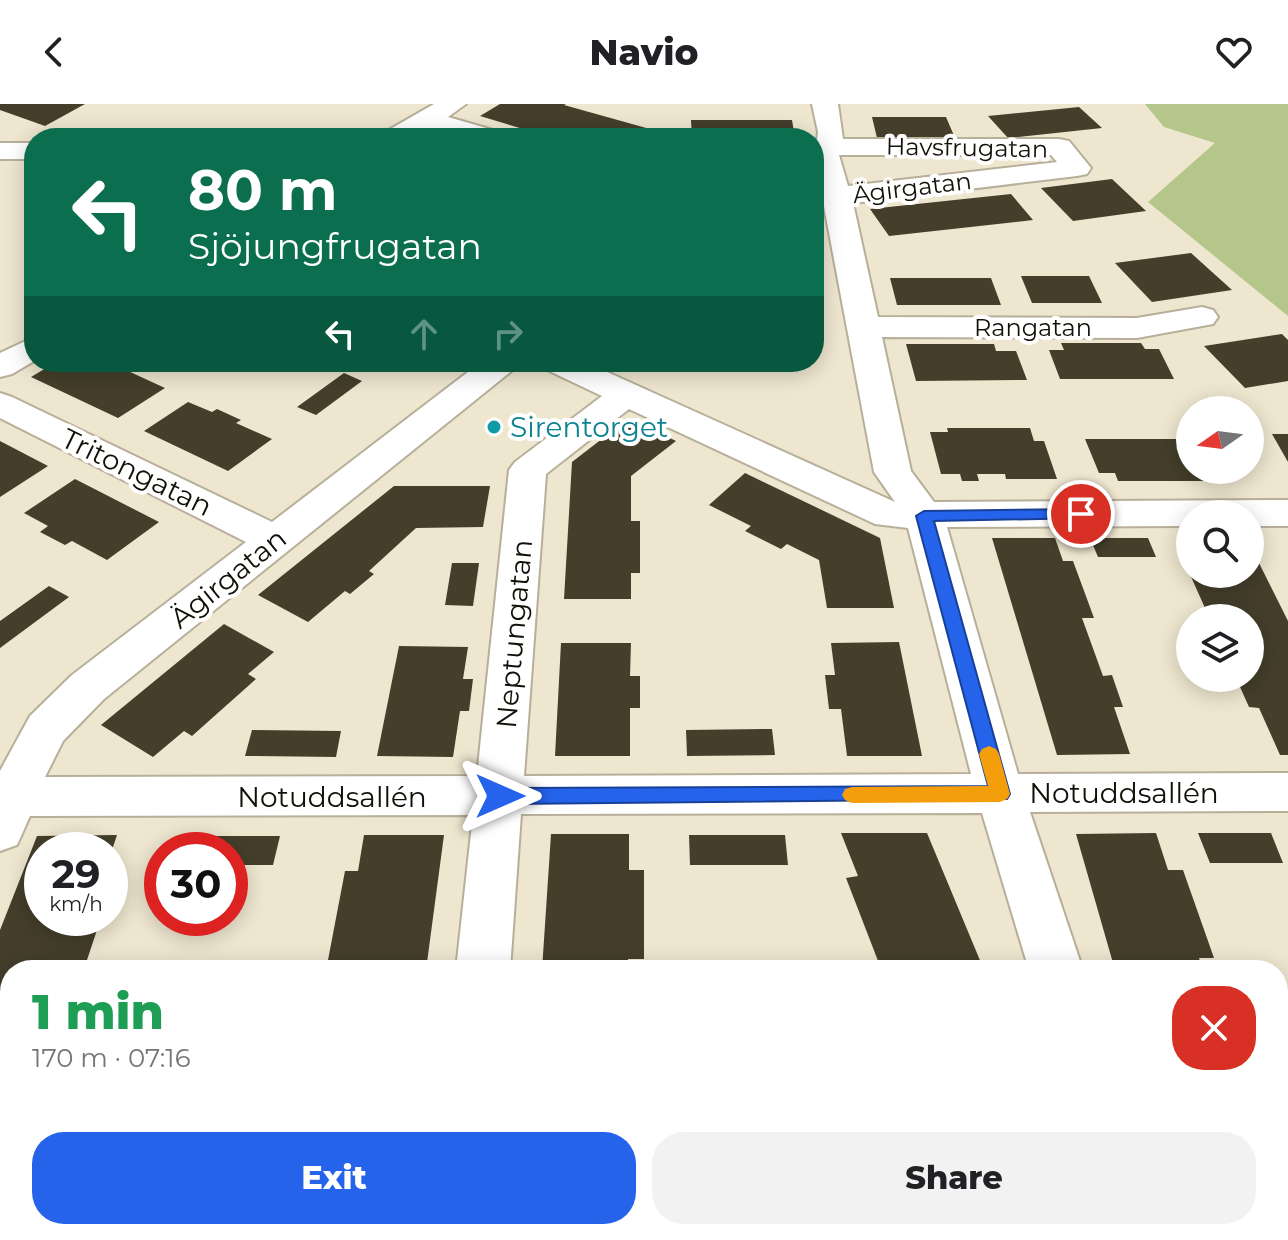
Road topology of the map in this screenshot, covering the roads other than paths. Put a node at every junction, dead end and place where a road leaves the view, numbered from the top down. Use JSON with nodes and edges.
{"nodes":[{"id":1,"x":453,"y":104,"type":"edge"},
{"id":2,"x":825,"y":104,"type":"edge"},
{"id":3,"x":426,"y":119,"type":"junction"},
{"id":4,"x":411,"y":128,"type":"edge"},
{"id":5,"x":457,"y":128,"type":"edge"},
{"id":6,"x":829,"y":147,"type":"junction"},
{"id":7,"x":0,"y":151,"type":"edge"},
{"id":8,"x":24,"y":151,"type":"edge"},
{"id":9,"x":1011,"y":177,"type":"joint"},
{"id":10,"x":826,"y":198,"type":"edge"},
{"id":11,"x":1202,"y":317,"type":"dead end"},
{"id":12,"x":863,"y":327,"type":"junction"},
{"id":13,"x":24,"y":353,"type":"edge"},
{"id":14,"x":0,"y":367,"type":"edge"},
{"id":15,"x":489,"y":372,"type":"edge"},
{"id":16,"x":579,"y":372,"type":"edge"},
{"id":17,"x":626,"y":394,"type":"junction"},
{"id":18,"x":0,"y":404,"type":"edge"},
{"id":19,"x":924,"y":516,"type":"junction"},
{"id":20,"x":1282,"y":523,"type":"edge"},
{"id":21,"x":275,"y":540,"type":"junction"},
{"id":22,"x":1288,"y":792,"type":"edge"},
{"id":23,"x":1000,"y":794,"type":"junction"},
{"id":24,"x":500,"y":796,"type":"junction"},
{"id":25,"x":5,"y":808,"type":"edge"},
{"id":26,"x":484,"y":960,"type":"edge"},
{"id":27,"x":1053,"y":960,"type":"edge"}],
"edges":[{"from":1,"to":3,"type":"street"},
{"from":2,"to":6,"type":"street"},
{"from":3,"to":4,"type":"street"},
{"from":3,"to":5,"type":"street"},
{"from":6,"to":9,"type":"street","name":"Havsfrugatan"},
{"from":6,"to":10,"type":"street"},
{"from":7,"to":8,"type":"street"},
{"from":9,"to":10,"type":"street","name":"Ägirgatan"},
{"from":10,"to":12,"type":"street"},
{"from":11,"to":12,"type":"street","name":"Rangatan"},
{"from":12,"to":19,"type":"street"},
{"from":13,"to":14,"type":"street"},
{"from":15,"to":21,"type":"street","name":"Ägirgatan"},
{"from":16,"to":17,"type":"street"},
{"from":17,"to":19,"type":"street"},
{"from":17,"to":24,"type":"street","name":"Neptungatan"},
{"from":18,"to":21,"type":"street","name":"Tritongatan"},
{"from":19,"to":20,"type":"street"},
{"from":19,"to":23,"type":"street"},
{"from":21,"to":25,"type":"street","name":"Ägirgatan"},
{"from":22,"to":23,"type":"street","name":"Notuddsallén"},
{"from":23,"to":24,"type":"street","name":"Notuddsallén"},
{"from":23,"to":27,"type":"street"},
{"from":24,"to":25,"type":"street","name":"Notuddsallén"},
{"from":24,"to":26,"type":"street","name":"Neptungatan"}]}
